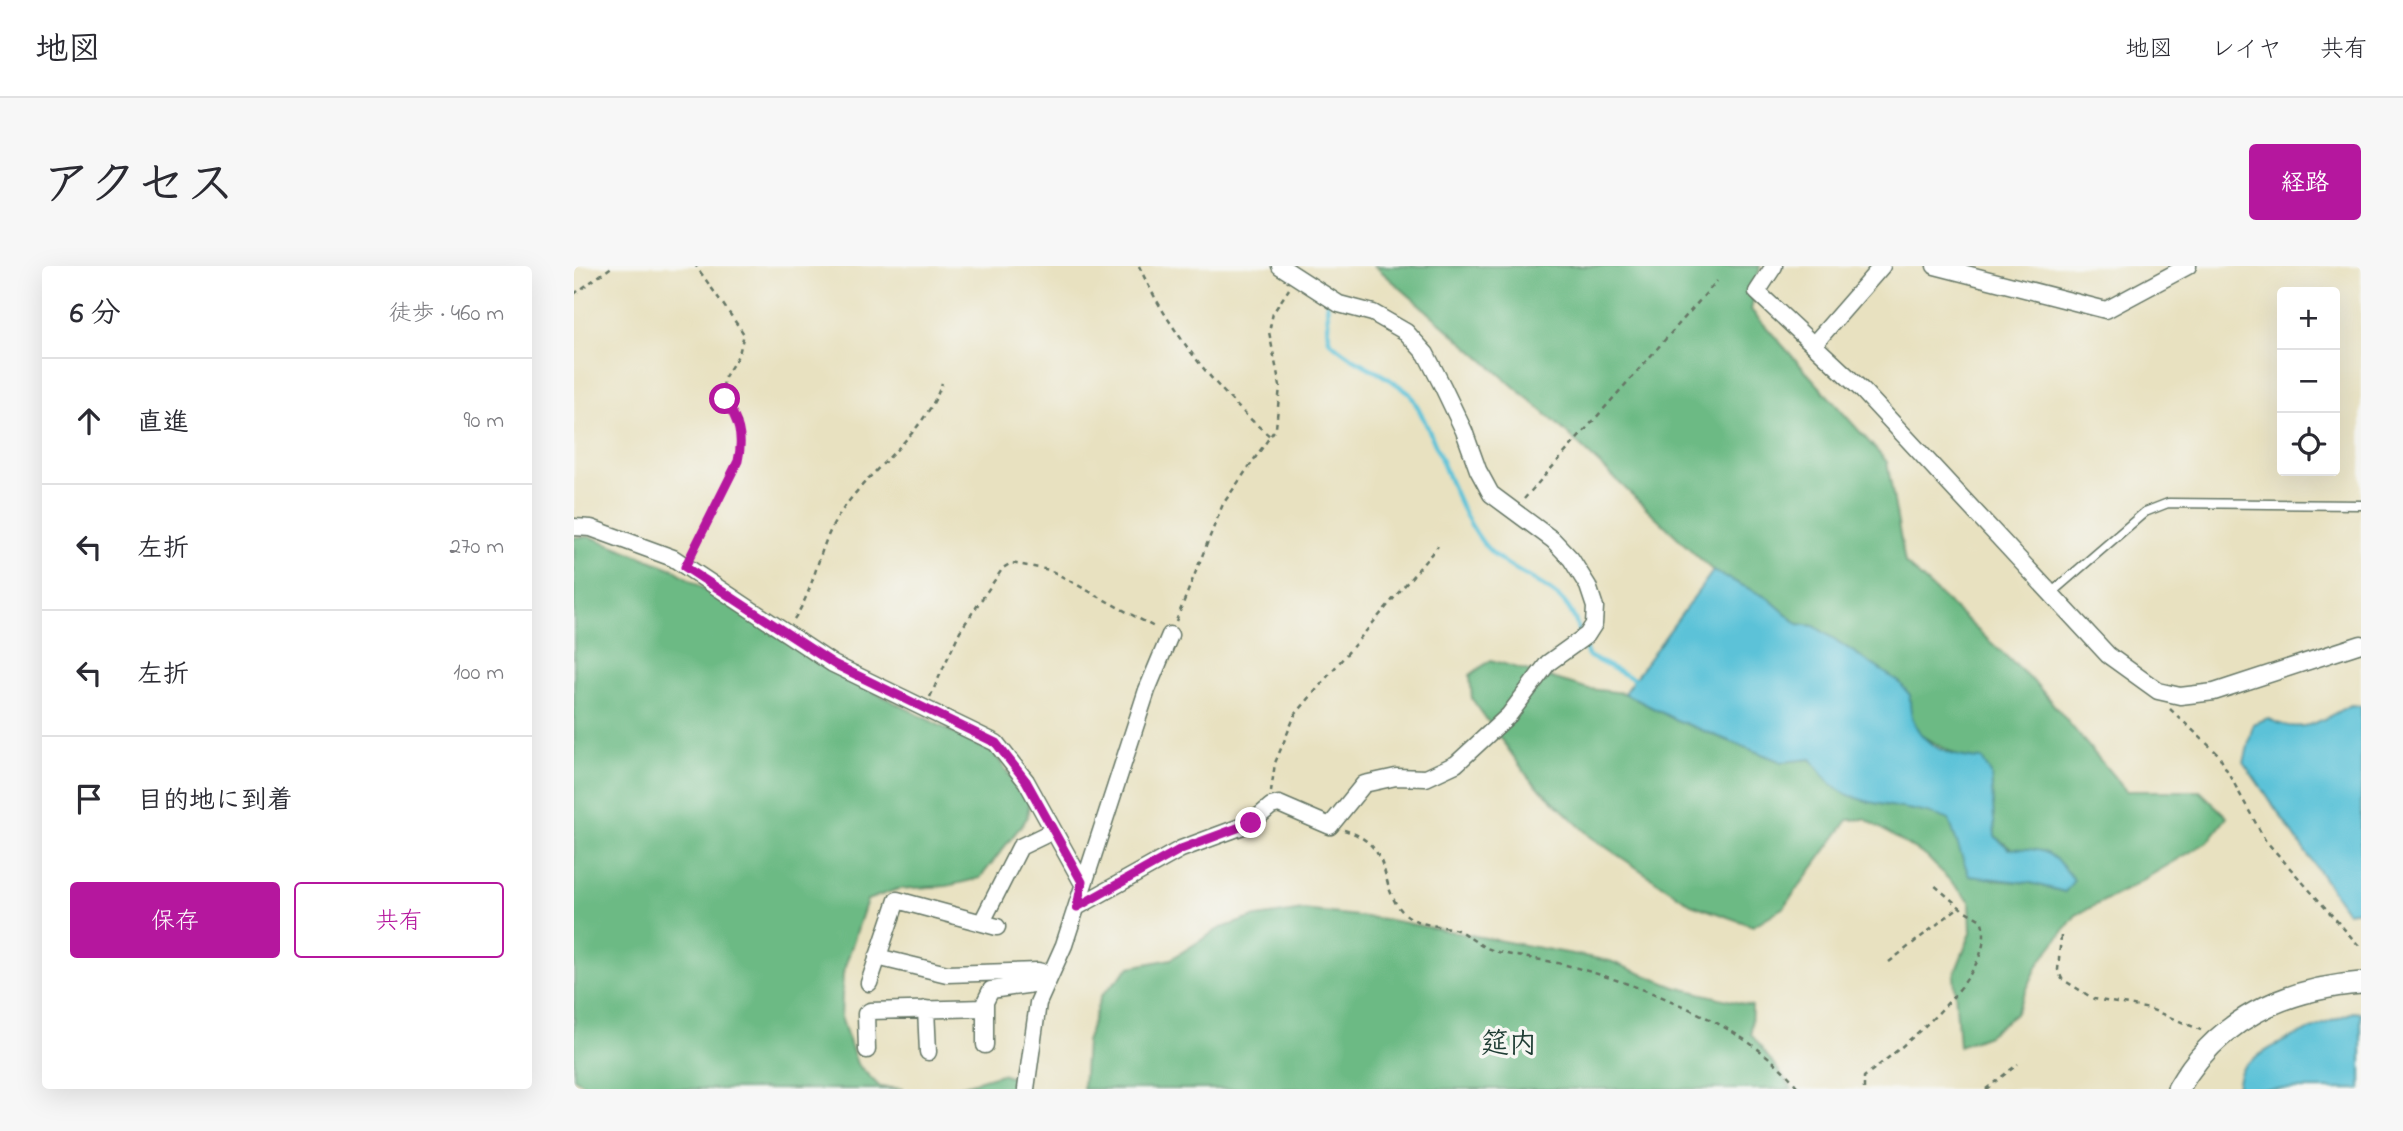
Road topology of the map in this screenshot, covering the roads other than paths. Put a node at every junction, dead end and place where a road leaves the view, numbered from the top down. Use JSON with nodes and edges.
{"nodes":[{"id":1,"x":1280,"y":266,"type":"edge"},
{"id":2,"x":1774,"y":266,"type":"edge"},
{"id":3,"x":1882,"y":266,"type":"edge"},
{"id":4,"x":1935,"y":266,"type":"edge"},
{"id":5,"x":2188,"y":266,"type":"edge"},
{"id":6,"x":1814,"y":344,"type":"junction"},
{"id":7,"x":2361,"y":505,"type":"edge"},
{"id":8,"x":574,"y":527,"type":"edge"},
{"id":9,"x":2051,"y":593,"type":"junction"},
{"id":10,"x":1170,"y":635,"type":"road end"},
{"id":11,"x":2361,"y":644,"type":"edge"},
{"id":12,"x":1053,"y":831,"type":"junction"},
{"id":13,"x":1082,"y":882,"type":"junction"},
{"id":14,"x":1077,"y":907,"type":"junction"},
{"id":15,"x":877,"y":957,"type":"junction"},
{"id":16,"x":1049,"y":978,"type":"junction"},
{"id":17,"x":869,"y":983,"type":"dead end"},
{"id":18,"x":2361,"y":984,"type":"edge"},
{"id":19,"x":985,"y":1007,"type":"junction"},
{"id":20,"x":926,"y":1009,"type":"junction"},
{"id":21,"x":985,"y":1045,"type":"dead end"},
{"id":22,"x":867,"y":1050,"type":"dead end"},
{"id":23,"x":928,"y":1052,"type":"dead end"},
{"id":24,"x":1026,"y":1089,"type":"edge"},
{"id":25,"x":2178,"y":1089,"type":"edge"}],
"edges":[{"from":1,"to":14,"type":"street"},
{"from":2,"to":6,"type":"street"},
{"from":3,"to":6,"type":"street"},
{"from":4,"to":5,"type":"street"},
{"from":6,"to":9,"type":"street"},
{"from":7,"to":9,"type":"lane"},
{"from":8,"to":12,"type":"street"},
{"from":9,"to":11,"type":"street"},
{"from":10,"to":13,"type":"street"},
{"from":12,"to":13,"type":"street"},
{"from":12,"to":15,"type":"street"},
{"from":13,"to":14,"type":"street"},
{"from":14,"to":16,"type":"street"},
{"from":15,"to":16,"type":"street"},
{"from":15,"to":17,"type":"street"},
{"from":16,"to":19,"type":"street"},
{"from":16,"to":24,"type":"street"},
{"from":18,"to":25,"type":"main road"},
{"from":19,"to":20,"type":"street"},
{"from":19,"to":21,"type":"street"},
{"from":20,"to":22,"type":"street"},
{"from":20,"to":23,"type":"street"}]}
